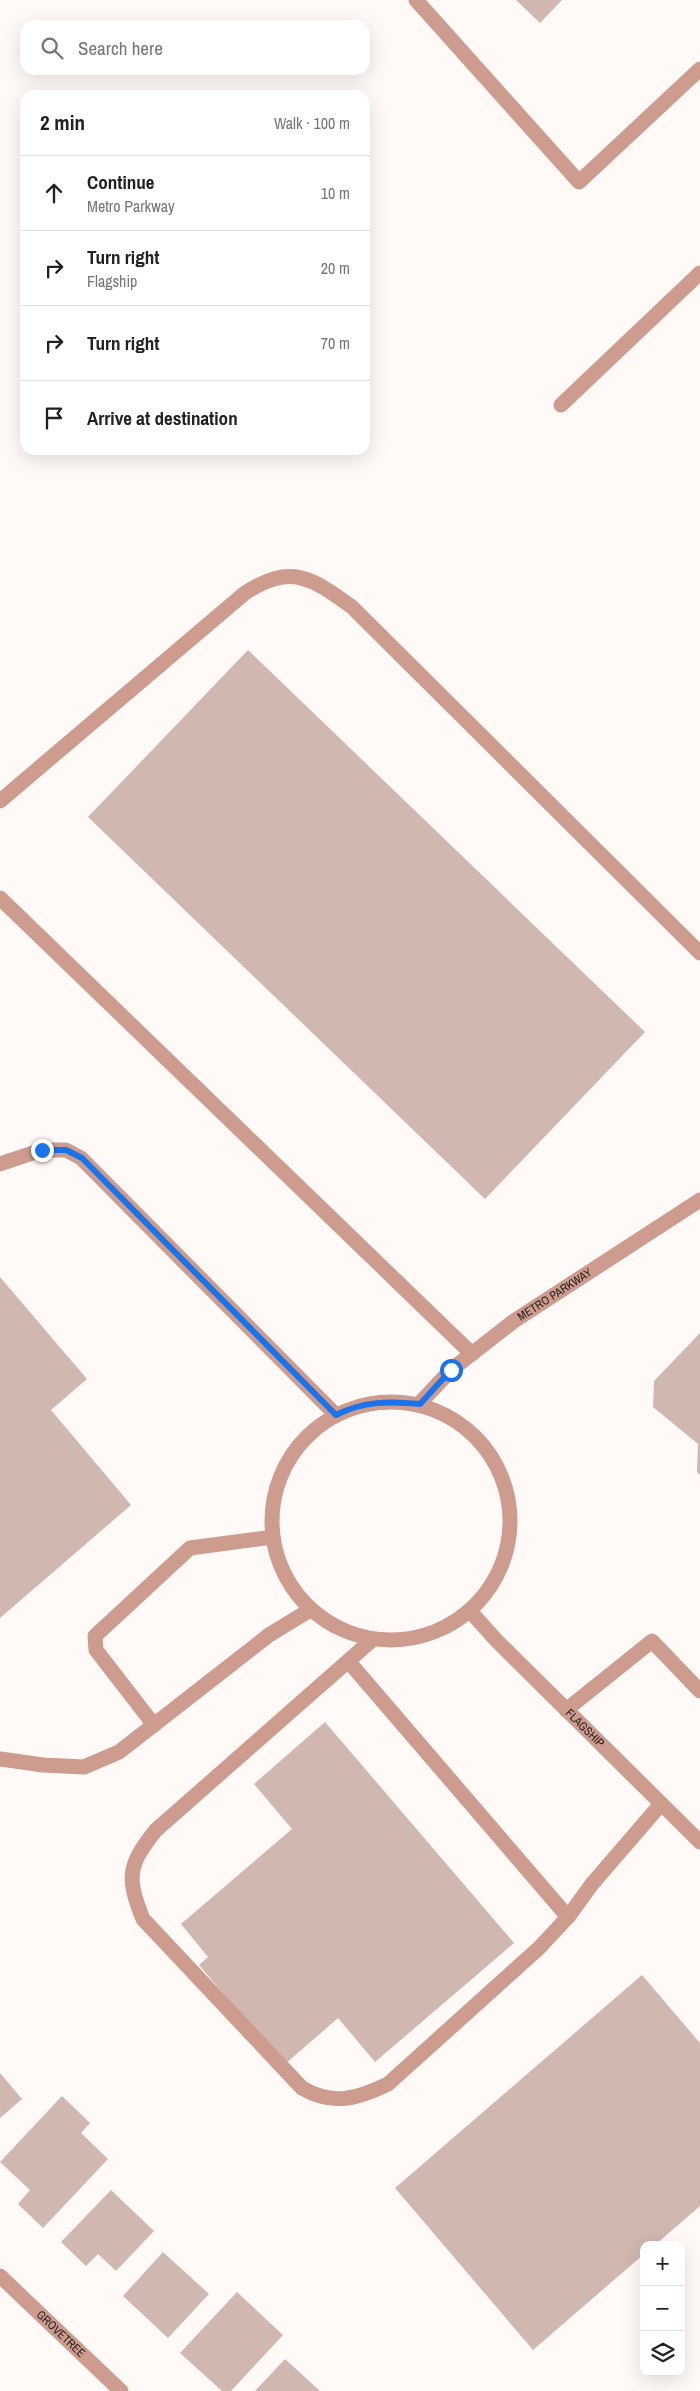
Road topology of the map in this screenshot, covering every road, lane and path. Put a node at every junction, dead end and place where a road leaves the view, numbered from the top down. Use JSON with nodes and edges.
{"nodes":[{"id":1,"x":416,"y":0,"type":"edge"},
{"id":2,"x":700,"y":69,"type":"edge"},
{"id":3,"x":700,"y":273,"type":"edge"},
{"id":4,"x":561,"y":405,"type":"dead end"},
{"id":5,"x":0,"y":801,"type":"edge"},
{"id":6,"x":0,"y":898,"type":"edge"},
{"id":7,"x":700,"y":953,"type":"edge"},
{"id":8,"x":0,"y":1164,"type":"edge"},
{"id":9,"x":700,"y":1200,"type":"edge"},
{"id":10,"x":472,"y":1354,"type":"junction"},
{"id":11,"x":420,"y":1404,"type":"junction"},
{"id":12,"x":336,"y":1415,"type":"junction"},
{"id":13,"x":273,"y":1537,"type":"junction"},
{"id":14,"x":310,"y":1610,"type":"junction"},
{"id":15,"x":470,"y":1611,"type":"junction"},
{"id":16,"x":372,"y":1640,"type":"junction"},
{"id":17,"x":349,"y":1662,"type":"junction"},
{"id":18,"x":700,"y":1691,"type":"edge"},
{"id":19,"x":566,"y":1710,"type":"junction"},
{"id":20,"x":154,"y":1725,"type":"junction"},
{"id":21,"x":0,"y":1759,"type":"edge"},
{"id":22,"x":661,"y":1804,"type":"junction"},
{"id":23,"x":700,"y":1842,"type":"edge"},
{"id":24,"x":568,"y":1917,"type":"junction"},
{"id":25,"x":0,"y":2276,"type":"edge"},
{"id":26,"x":121,"y":2391,"type":"edge"}],
"edges":[{"from":1,"to":2,"type":"street"},
{"from":3,"to":4,"type":"street"},
{"from":5,"to":7,"type":"street"},
{"from":6,"to":10,"type":"street"},
{"from":8,"to":12,"type":"street"},
{"from":9,"to":10,"type":"street","name":"METRO PARKWAY"},
{"from":10,"to":11,"type":"street","name":"METRO PARKWAY"},
{"from":11,"to":12,"type":"street"},
{"from":11,"to":15,"type":"street"},
{"from":12,"to":13,"type":"street"},
{"from":13,"to":14,"type":"street"},
{"from":13,"to":20,"type":"street"},
{"from":14,"to":16,"type":"street"},
{"from":14,"to":20,"type":"street"},
{"from":15,"to":16,"type":"street"},
{"from":15,"to":19,"type":"street","name":"FLAGSHIP"},
{"from":16,"to":17,"type":"street"},
{"from":17,"to":24,"type":"street"},
{"from":17,"to":24,"type":"street"},
{"from":18,"to":19,"type":"street"},
{"from":19,"to":22,"type":"street","name":"FLAGSHIP"},
{"from":20,"to":21,"type":"street"},
{"from":22,"to":23,"type":"street","name":"FLAGSHIP"},
{"from":22,"to":24,"type":"street"},
{"from":25,"to":26,"type":"street","name":"GROVETREE"}]}
